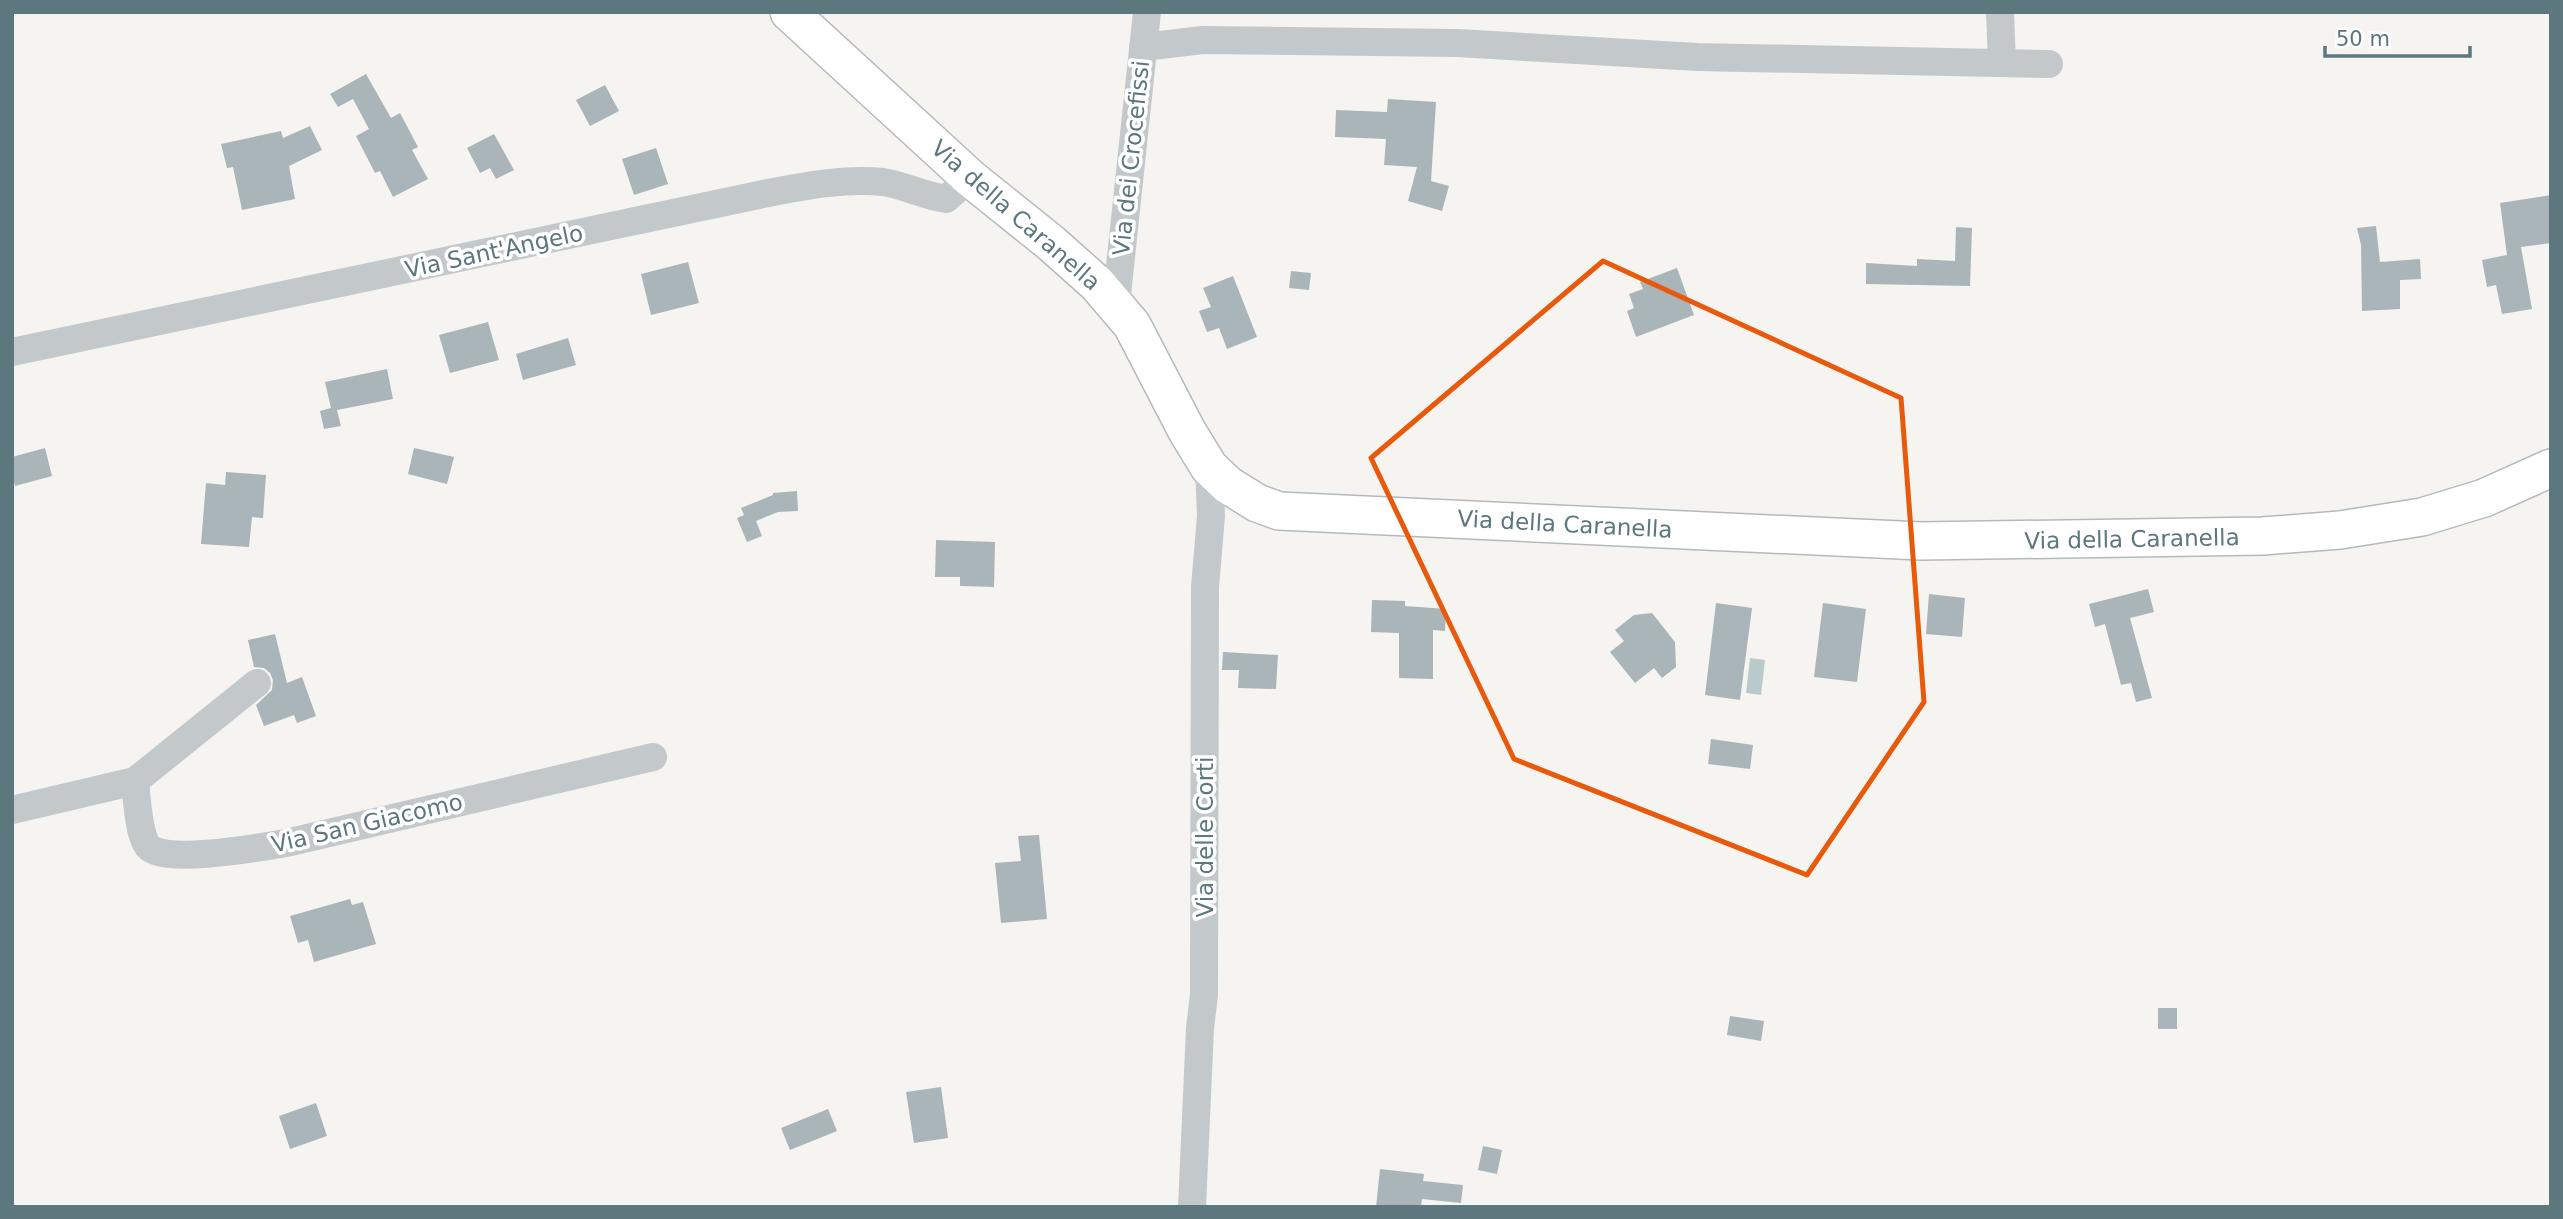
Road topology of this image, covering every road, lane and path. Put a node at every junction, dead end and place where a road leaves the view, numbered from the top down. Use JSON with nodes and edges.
{"nodes":[{"id":1,"x":789,"y":12,"type":"edge"},
{"id":2,"x":1147,"y":12,"type":"edge"},
{"id":3,"x":2000,"y":12,"type":"edge"},
{"id":4,"x":1143,"y":47,"type":"junction"},
{"id":5,"x":2002,"y":63,"type":"junction"},
{"id":6,"x":2049,"y":64,"type":"dead end"},
{"id":7,"x":970,"y":178,"type":"junction"},
{"id":8,"x":1116,"y":304,"type":"junction"},
{"id":9,"x":12,"y":352,"type":"edge"},
{"id":10,"x":1209,"y":467,"type":"junction"},
{"id":11,"x":2551,"y":468,"type":"edge"},
{"id":12,"x":257,"y":683,"type":"dead end"},
{"id":13,"x":653,"y":757,"type":"dead end"},
{"id":14,"x":135,"y":781,"type":"junction"},
{"id":15,"x":12,"y":810,"type":"edge"},
{"id":16,"x":1192,"y":1207,"type":"edge"}],
"edges":[{"from":1,"to":7,"type":"main road","name":"Via della Caranella"},
{"from":2,"to":4,"type":"street","name":"Via dei Crocefissi"},
{"from":3,"to":5,"type":"street"},
{"from":4,"to":5,"type":"street"},
{"from":4,"to":8,"type":"street","name":"Via dei Crocefissi"},
{"from":5,"to":6,"type":"street"},
{"from":7,"to":8,"type":"main road","name":"Via della Caranella"},
{"from":7,"to":9,"type":"street","name":"Via Sant'Angelo"},
{"from":8,"to":10,"type":"main road","name":"Via della Caranella"},
{"from":10,"to":11,"type":"main road","name":"Via della Caranella"},
{"from":10,"to":16,"type":"street","name":"Via delle Corti"},
{"from":12,"to":14,"type":"street"},
{"from":13,"to":14,"type":"street","name":"Via San Giacomo"},
{"from":14,"to":15,"type":"street"}]}
